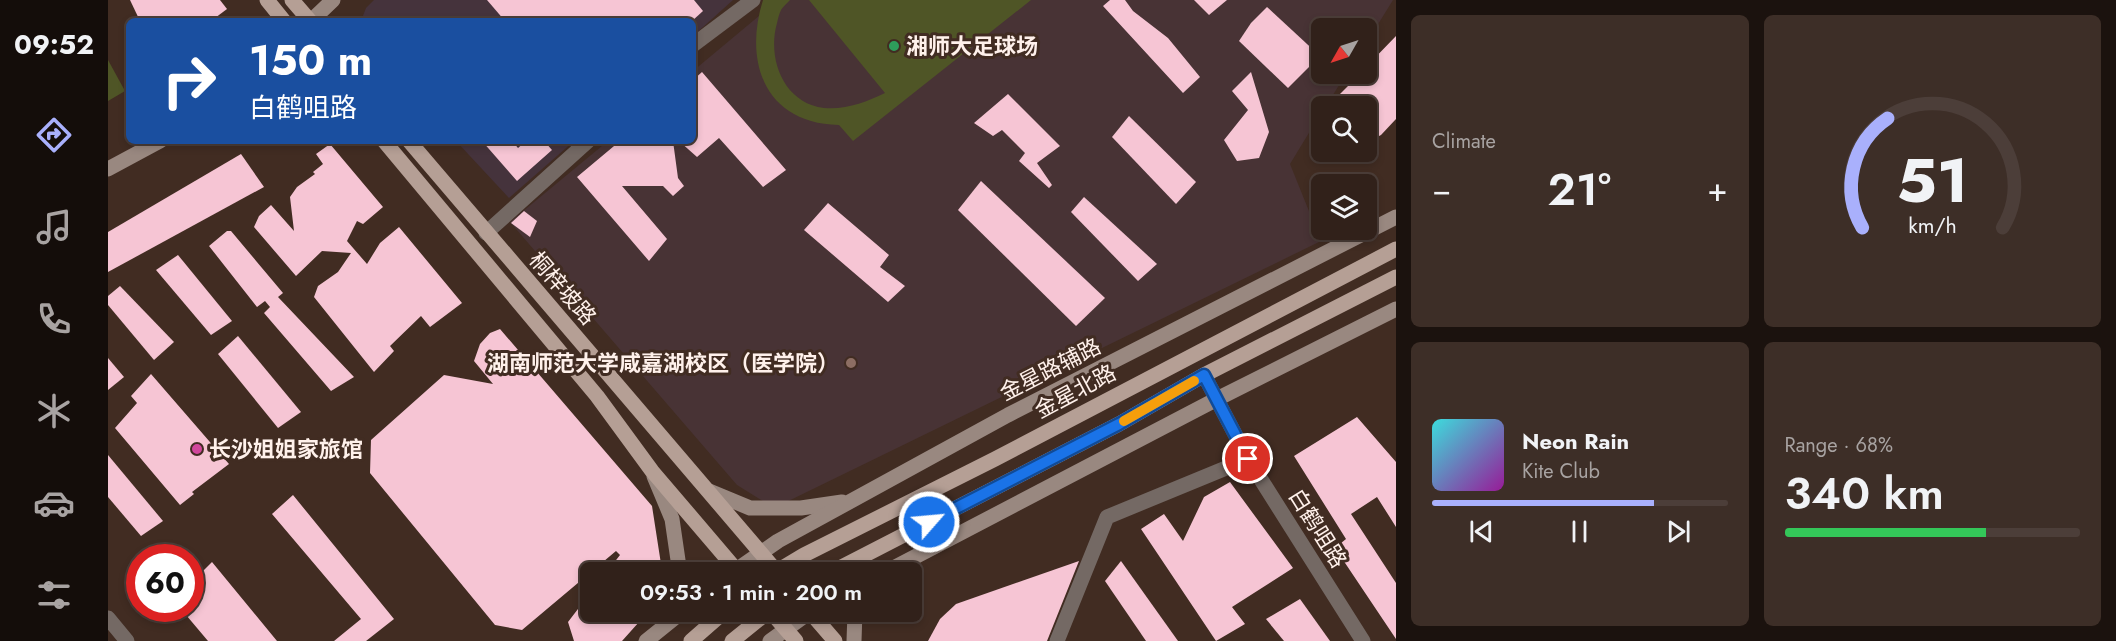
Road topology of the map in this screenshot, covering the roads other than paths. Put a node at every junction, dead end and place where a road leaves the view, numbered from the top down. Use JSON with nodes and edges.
{"nodes":[{"id":1,"x":267,"y":0,"type":"edge"},
{"id":2,"x":292,"y":0,"type":"edge"},
{"id":3,"x":333,"y":0,"type":"edge"},
{"id":4,"x":753,"y":0,"type":"edge"},
{"id":5,"x":282,"y":18,"type":"edge"},
{"id":6,"x":308,"y":18,"type":"edge"},
{"id":7,"x":314,"y":18,"type":"edge"},
{"id":8,"x":696,"y":43,"type":"edge"},
{"id":9,"x":154,"y":144,"type":"edge"},
{"id":10,"x":387,"y":144,"type":"edge"},
{"id":11,"x":412,"y":144,"type":"edge"},
{"id":12,"x":585,"y":144,"type":"edge"},
{"id":13,"x":108,"y":169,"type":"edge"},
{"id":14,"x":1396,"y":217,"type":"edge"},
{"id":15,"x":486,"y":233,"type":"junction"},
{"id":16,"x":1396,"y":249,"type":"edge"},
{"id":17,"x":1396,"y":277,"type":"edge"},
{"id":18,"x":1396,"y":309,"type":"edge"},
{"id":19,"x":1204,"y":375,"type":"junction"},
{"id":20,"x":1217,"y":399,"type":"junction"},
{"id":21,"x":1248,"y":459,"type":"junction"},
{"id":22,"x":652,"y":471,"type":"junction"},
{"id":23,"x":709,"y":491,"type":"junction"},
{"id":24,"x":851,"y":501,"type":"junction"},
{"id":25,"x":760,"y":552,"type":"junction"},
{"id":26,"x":678,"y":562,"type":"edge"},
{"id":27,"x":727,"y":562,"type":"edge"},
{"id":28,"x":748,"y":562,"type":"edge"},
{"id":29,"x":768,"y":562,"type":"edge"},
{"id":30,"x":792,"y":562,"type":"edge"},
{"id":31,"x":851,"y":562,"type":"edge"},
{"id":32,"x":905,"y":562,"type":"edge"},
{"id":33,"x":108,"y":618,"type":"edge"},
{"id":34,"x":660,"y":622,"type":"edge"},
{"id":35,"x":670,"y":622,"type":"edge"},
{"id":36,"x":713,"y":622,"type":"edge"},
{"id":37,"x":756,"y":622,"type":"edge"},
{"id":38,"x":779,"y":622,"type":"edge"},
{"id":39,"x":794,"y":622,"type":"edge"},
{"id":40,"x":818,"y":622,"type":"edge"},
{"id":41,"x":855,"y":622,"type":"edge"},
{"id":42,"x":785,"y":628,"type":"junction"},
{"id":43,"x":652,"y":636,"type":"edge"},
{"id":44,"x":127,"y":641,"type":"edge"},
{"id":45,"x":691,"y":641,"type":"edge"},
{"id":46,"x":732,"y":641,"type":"edge"},
{"id":47,"x":770,"y":641,"type":"edge"},
{"id":48,"x":796,"y":641,"type":"edge"},
{"id":49,"x":834,"y":641,"type":"edge"},
{"id":50,"x":854,"y":641,"type":"edge"},
{"id":51,"x":1057,"y":641,"type":"edge"},
{"id":52,"x":1363,"y":641,"type":"edge"}],
"edges":[{"from":1,"to":5,"type":"main road"},
{"from":2,"to":6,"type":"main road"},
{"from":3,"to":7,"type":"street"},
{"from":4,"to":8,"type":"street"},
{"from":9,"to":13,"type":"street"},
{"from":10,"to":22,"type":"main road","name":"桐梓坡路"},
{"from":11,"to":15,"type":"main road","name":"桐梓坡路"},
{"from":12,"to":15,"type":"street"},
{"from":14,"to":24,"type":"street","name":"金星路辅路"},
{"from":15,"to":23,"type":"main road","name":"桐梓坡路"},
{"from":16,"to":30,"type":"main road","name":"金星北路"},
{"from":17,"to":19,"type":"main road"},
{"from":18,"to":20,"type":"street"},
{"from":19,"to":20,"type":"street","name":"白鹤咀路"},
{"from":19,"to":31,"type":"main road"},
{"from":20,"to":21,"type":"street","name":"白鹤咀路"},
{"from":20,"to":32,"type":"street"},
{"from":21,"to":51,"type":"street"},
{"from":21,"to":52,"type":"street","name":"白鹤咀路"},
{"from":22,"to":26,"type":"street"},
{"from":22,"to":27,"type":"main road","name":"桐梓坡路"},
{"from":23,"to":24,"type":"street"},
{"from":23,"to":25,"type":"main road","name":"桐梓坡路"},
{"from":24,"to":25,"type":"street","name":"金星路辅路"},
{"from":25,"to":28,"type":"street","name":"金星路辅路"},
{"from":25,"to":29,"type":"main road","name":"桐梓坡路"},
{"from":33,"to":44,"type":"street"},
{"from":34,"to":43,"type":"street"},
{"from":35,"to":43,"type":"street"},
{"from":36,"to":45,"type":"main road"},
{"from":37,"to":46,"type":"main road"},
{"from":38,"to":42,"type":"main road"},
{"from":39,"to":42,"type":"street"},
{"from":40,"to":49,"type":"main road"},
{"from":41,"to":50,"type":"street"},
{"from":42,"to":47,"type":"street"},
{"from":42,"to":48,"type":"main road"}]}
